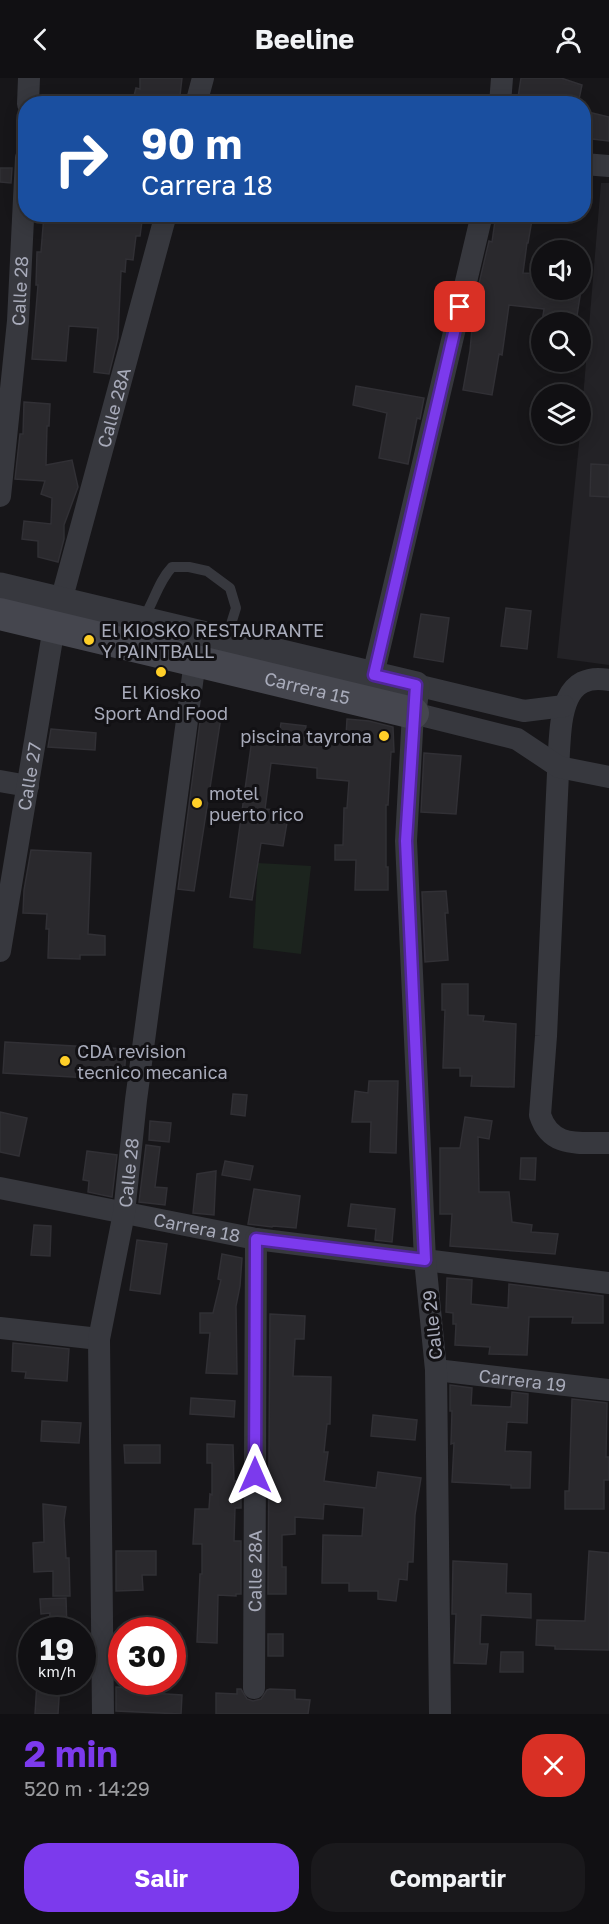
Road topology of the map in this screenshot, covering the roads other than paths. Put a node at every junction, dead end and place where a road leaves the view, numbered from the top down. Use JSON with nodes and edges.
{"nodes":[{"id":1,"x":29,"y":78,"type":"edge"},
{"id":2,"x":203,"y":78,"type":"edge"},
{"id":3,"x":502,"y":78,"type":"edge"},
{"id":4,"x":28,"y":96,"type":"edge"},
{"id":5,"x":198,"y":96,"type":"edge"},
{"id":6,"x":501,"y":96,"type":"edge"},
{"id":7,"x":591,"y":165,"type":"edge"},
{"id":8,"x":609,"y":166,"type":"edge"},
{"id":9,"x":23,"y":222,"type":"edge"},
{"id":10,"x":164,"y":222,"type":"edge"},
{"id":11,"x":480,"y":222,"type":"edge"},
{"id":12,"x":0,"y":496,"type":"edge"},
{"id":13,"x":0,"y":586,"type":"edge"},
{"id":14,"x":0,"y":614,"type":"edge"},
{"id":15,"x":58,"y":614,"type":"junction"},
{"id":16,"x":145,"y":615,"type":"junction"},
{"id":17,"x":228,"y":635,"type":"junction"},
{"id":18,"x":197,"y":647,"type":"junction"},
{"id":19,"x":609,"y":680,"type":"edge"},
{"id":20,"x":370,"y":689,"type":"junction"},
{"id":21,"x":414,"y":699,"type":"junction"},
{"id":22,"x":564,"y":706,"type":"junction"},
{"id":23,"x":559,"y":767,"type":"junction"},
{"id":24,"x":609,"y":777,"type":"edge"},
{"id":25,"x":0,"y":781,"type":"edge"},
{"id":26,"x":28,"y":786,"type":"junction"},
{"id":27,"x":0,"y":951,"type":"edge"},
{"id":28,"x":609,"y":1143,"type":"edge"},
{"id":29,"x":0,"y":1188,"type":"edge"},
{"id":30,"x":124,"y":1213,"type":"junction"},
{"id":31,"x":256,"y":1239,"type":"junction"},
{"id":32,"x":425,"y":1260,"type":"junction"},
{"id":33,"x":609,"y":1283,"type":"edge"},
{"id":34,"x":0,"y":1328,"type":"edge"},
{"id":35,"x":99,"y":1339,"type":"junction"},
{"id":36,"x":436,"y":1370,"type":"junction"},
{"id":37,"x":609,"y":1390,"type":"edge"},
{"id":38,"x":254,"y":1688,"type":"dead end"},
{"id":39,"x":103,"y":1714,"type":"edge"},
{"id":40,"x":440,"y":1714,"type":"edge"}],
"edges":[{"from":1,"to":4,"type":"street"},
{"from":2,"to":5,"type":"street"},
{"from":3,"to":6,"type":"street"},
{"from":7,"to":8,"type":"street"},
{"from":9,"to":12,"type":"street","name":"Calle 28"},
{"from":10,"to":15,"type":"street","name":"Calle 28A"},
{"from":11,"to":20,"type":"street"},
{"from":13,"to":15,"type":"street","name":"Carrera 15"},
{"from":14,"to":15,"type":"main road","name":"Carrera 15"},
{"from":15,"to":16,"type":"street","name":"Carrera 15"},
{"from":15,"to":18,"type":"main road","name":"Carrera 15"},
{"from":15,"to":26,"type":"street","name":"Calle 27"},
{"from":16,"to":17,"type":"lane"},
{"from":16,"to":17,"type":"lane"},
{"from":16,"to":18,"type":"street","name":"Carrera 15"},
{"from":17,"to":18,"type":"street","name":"Carrera 15"},
{"from":17,"to":20,"type":"street","name":"Carrera 15"},
{"from":18,"to":20,"type":"main road","name":"Carrera 15"},
{"from":18,"to":30,"type":"street","name":"Calle 28"},
{"from":19,"to":22,"type":"street"},
{"from":20,"to":21,"type":"main road","name":"Carrera 15"},
{"from":21,"to":22,"type":"street","name":"Carrera 15"},
{"from":21,"to":23,"type":"street","name":"Carrera 15"},
{"from":21,"to":32,"type":"street","name":"Calle 29"},
{"from":22,"to":23,"type":"street"},
{"from":23,"to":24,"type":"street","name":"Carrera 15"},
{"from":23,"to":28,"type":"street"},
{"from":25,"to":26,"type":"street"},
{"from":26,"to":27,"type":"street","name":"Calle 27"},
{"from":29,"to":30,"type":"street","name":"Carrera 18"},
{"from":30,"to":31,"type":"street","name":"Carrera 18"},
{"from":30,"to":35,"type":"street","name":"Calle 28"},
{"from":31,"to":32,"type":"street","name":"Carrera 18"},
{"from":31,"to":38,"type":"street","name":"Calle 28A"},
{"from":32,"to":33,"type":"street","name":"Carrera 18"},
{"from":32,"to":36,"type":"street","name":"Calle 29"},
{"from":34,"to":35,"type":"street"},
{"from":35,"to":39,"type":"street","name":"Calle 28"},
{"from":36,"to":37,"type":"street","name":"Carrera 19"},
{"from":36,"to":40,"type":"street","name":"Calle 29"}]}
